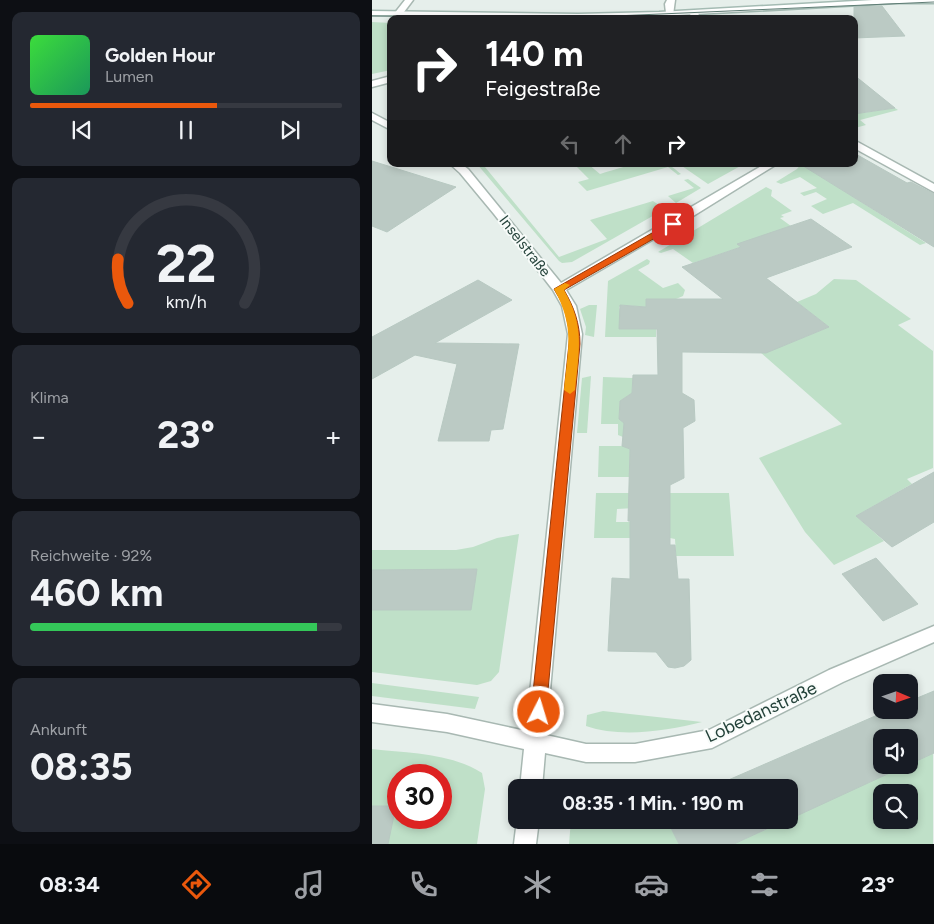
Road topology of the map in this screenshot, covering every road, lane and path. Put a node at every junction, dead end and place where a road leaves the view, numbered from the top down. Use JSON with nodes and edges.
{"nodes":[{"id":1,"x":409,"y":0,"type":"edge"},
{"id":2,"x":671,"y":0,"type":"edge"},
{"id":3,"x":934,"y":1,"type":"edge"},
{"id":4,"x":400,"y":10,"type":"junction"},
{"id":5,"x":372,"y":13,"type":"edge"},
{"id":6,"x":670,"y":14,"type":"junction"},
{"id":7,"x":527,"y":15,"type":"edge"},
{"id":8,"x":639,"y":15,"type":"edge"},
{"id":9,"x":682,"y":15,"type":"edge"},
{"id":10,"x":708,"y":15,"type":"edge"},
{"id":11,"x":387,"y":80,"type":"edge"},
{"id":12,"x":372,"y":84,"type":"edge"},
{"id":13,"x":372,"y":116,"type":"edge"},
{"id":14,"x":387,"y":125,"type":"edge"},
{"id":15,"x":858,"y":145,"type":"edge"},
{"id":16,"x":459,"y":167,"type":"edge"},
{"id":17,"x":767,"y":167,"type":"edge"},
{"id":18,"x":934,"y":189,"type":"edge"},
{"id":19,"x":559,"y":289,"type":"junction"},
{"id":20,"x":934,"y":633,"type":"edge"},
{"id":21,"x":372,"y":713,"type":"edge"},
{"id":22,"x":536,"y":743,"type":"junction"},
{"id":23,"x":532,"y":779,"type":"edge"},
{"id":24,"x":527,"y":829,"type":"edge"},
{"id":25,"x":525,"y":844,"type":"edge"}],
"edges":[{"from":1,"to":4,"type":"street"},
{"from":2,"to":6,"type":"street"},
{"from":3,"to":10,"type":"street"},
{"from":4,"to":5,"type":"street"},
{"from":4,"to":7,"type":"street"},
{"from":6,"to":8,"type":"street"},
{"from":6,"to":9,"type":"street"},
{"from":11,"to":12,"type":"street"},
{"from":13,"to":14,"type":"street"},
{"from":15,"to":18,"type":"street"},
{"from":16,"to":19,"type":"street","name":"Inselstraße"},
{"from":17,"to":19,"type":"street"},
{"from":19,"to":22,"type":"street","name":"Inselstraße"},
{"from":20,"to":22,"type":"street","name":"Lobedanstraße"},
{"from":21,"to":22,"type":"street","name":"Lobedanstraße"},
{"from":22,"to":23,"type":"street","name":"Inselstraße"},
{"from":24,"to":25,"type":"street"}]}
